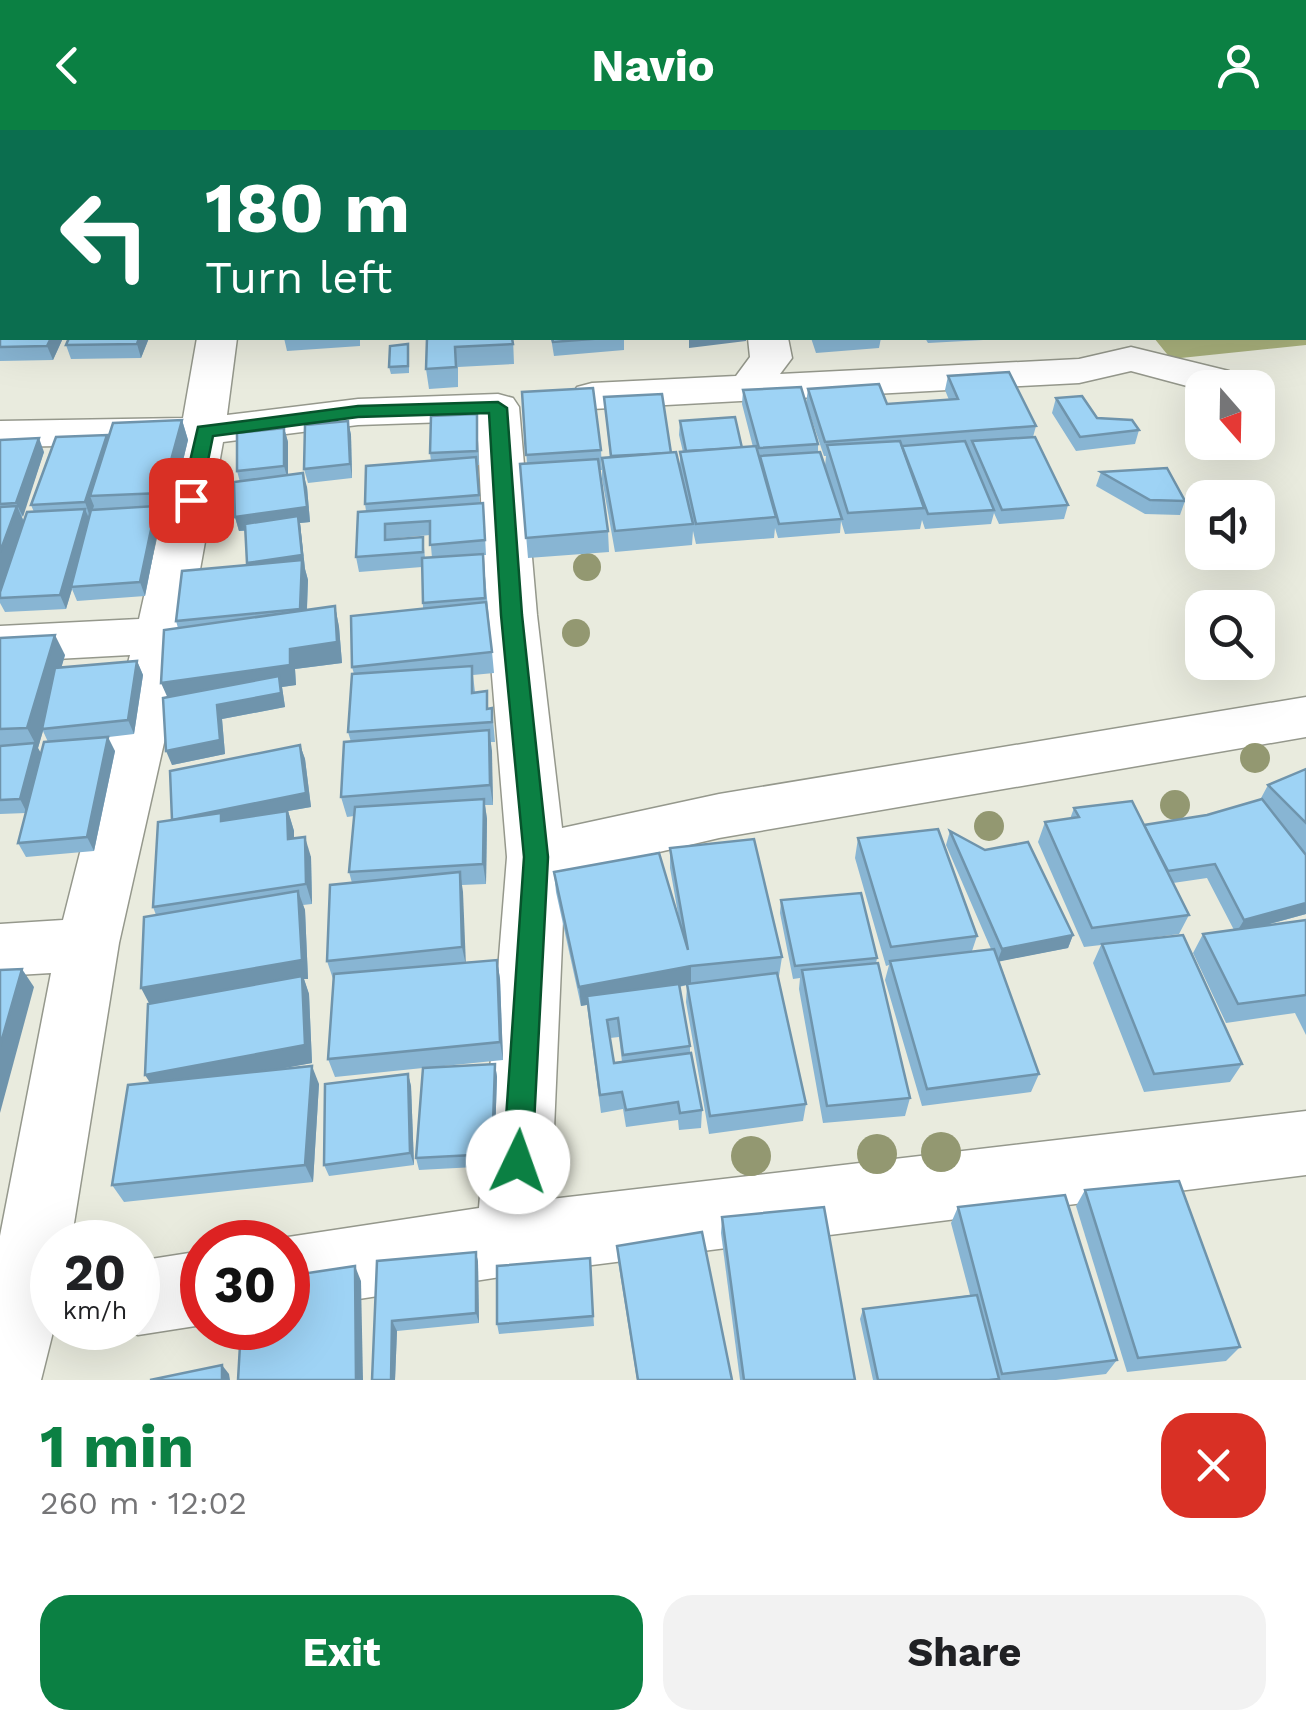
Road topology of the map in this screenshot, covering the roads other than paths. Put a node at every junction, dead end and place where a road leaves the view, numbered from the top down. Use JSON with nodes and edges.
{"nodes":[{"id":1,"x":217,"y":340,"type":"edge"},
{"id":2,"x":768,"y":340,"type":"edge"},
{"id":3,"x":1185,"y":373,"type":"edge"},
{"id":4,"x":749,"y":388,"type":"junction"},
{"id":5,"x":592,"y":396,"type":"edge"},
{"id":6,"x":205,"y":431,"type":"junction"},
{"id":7,"x":0,"y":434,"type":"edge"},
{"id":8,"x":162,"y":636,"type":"junction"},
{"id":9,"x":0,"y":644,"type":"edge"},
{"id":10,"x":1306,"y":717,"type":"edge"},
{"id":11,"x":536,"y":857,"type":"junction"},
{"id":12,"x":88,"y":944,"type":"junction"},
{"id":13,"x":0,"y":950,"type":"edge"},
{"id":14,"x":1306,"y":1143,"type":"edge"},
{"id":15,"x":513,"y":1239,"type":"junction"},
{"id":16,"x":310,"y":1271,"type":"edge"},
{"id":17,"x":25,"y":1336,"type":"edge"}],
"edges":[{"from":1,"to":6,"type":"street"},
{"from":2,"to":4,"type":"street"},
{"from":3,"to":4,"type":"street"},
{"from":4,"to":5,"type":"street"},
{"from":6,"to":7,"type":"street"},
{"from":6,"to":8,"type":"street"},
{"from":6,"to":11,"type":"street"},
{"from":8,"to":9,"type":"street"},
{"from":8,"to":12,"type":"street"},
{"from":10,"to":11,"type":"street"},
{"from":11,"to":15,"type":"street"},
{"from":12,"to":13,"type":"street"},
{"from":12,"to":17,"type":"street"},
{"from":14,"to":15,"type":"street"},
{"from":15,"to":16,"type":"street"}]}
